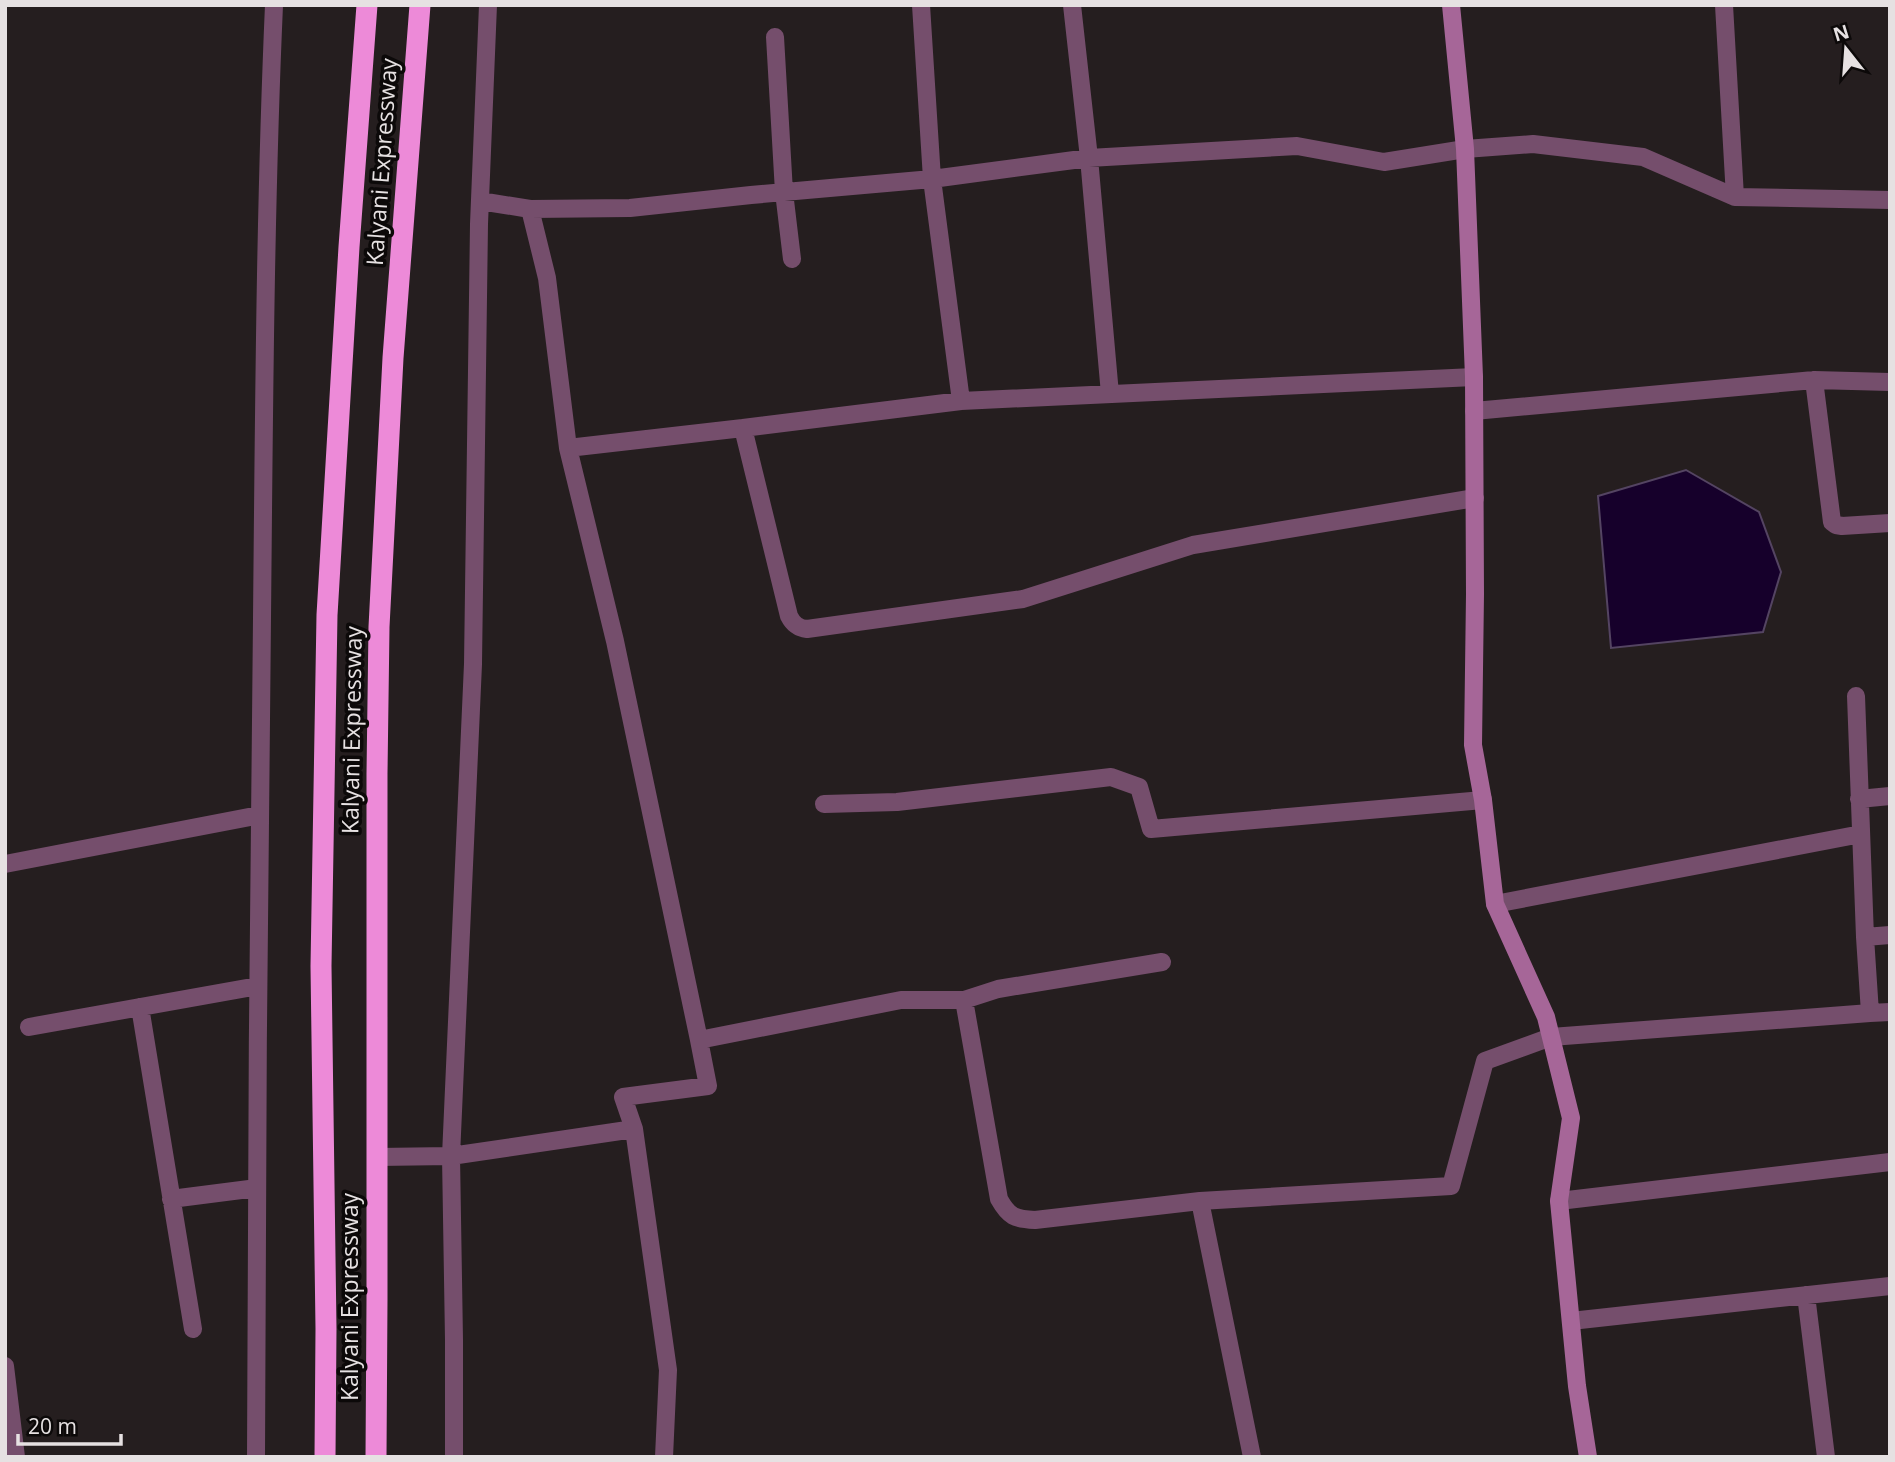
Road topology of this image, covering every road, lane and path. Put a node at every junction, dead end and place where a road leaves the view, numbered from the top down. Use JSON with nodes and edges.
{"nodes":[{"id":1,"x":274,"y":5,"type":"edge"},
{"id":2,"x":367,"y":5,"type":"edge"},
{"id":3,"x":420,"y":5,"type":"edge"},
{"id":4,"x":488,"y":5,"type":"edge"},
{"id":5,"x":921,"y":5,"type":"edge"},
{"id":6,"x":1072,"y":5,"type":"edge"},
{"id":7,"x":1451,"y":5,"type":"edge"},
{"id":8,"x":1724,"y":5,"type":"edge"},
{"id":9,"x":775,"y":37,"type":"dead end"},
{"id":10,"x":1465,"y":149,"type":"junction"},
{"id":11,"x":1089,"y":158,"type":"junction"},
{"id":12,"x":932,"y":179,"type":"junction"},
{"id":13,"x":784,"y":192,"type":"junction"},
{"id":14,"x":1735,"y":197,"type":"junction"},
{"id":15,"x":1890,"y":200,"type":"edge"},
{"id":16,"x":480,"y":201,"type":"junction"},
{"id":17,"x":530,"y":209,"type":"junction"},
{"id":18,"x":792,"y":259,"type":"dead end"},
{"id":19,"x":1474,"y":377,"type":"junction"},
{"id":20,"x":1814,"y":380,"type":"junction"},
{"id":21,"x":1890,"y":382,"type":"edge"},
{"id":22,"x":1110,"y":394,"type":"junction"},
{"id":23,"x":961,"y":401,"type":"junction"},
{"id":24,"x":1474,"y":411,"type":"junction"},
{"id":25,"x":743,"y":428,"type":"junction"},
{"id":26,"x":568,"y":448,"type":"junction"},
{"id":27,"x":1475,"y":498,"type":"junction"},
{"id":28,"x":1890,"y":523,"type":"edge"},
{"id":29,"x":1856,"y":696,"type":"dead end"},
{"id":30,"x":1890,"y":796,"type":"edge"},
{"id":31,"x":1859,"y":799,"type":"junction"},
{"id":32,"x":1483,"y":800,"type":"junction"},
{"id":33,"x":824,"y":804,"type":"dead end"},
{"id":34,"x":260,"y":815,"type":"junction"},
{"id":35,"x":1861,"y":834,"type":"junction"},
{"id":36,"x":5,"y":864,"type":"edge"},
{"id":37,"x":1495,"y":904,"type":"junction"},
{"id":38,"x":1890,"y":935,"type":"edge"},
{"id":39,"x":1865,"y":937,"type":"junction"},
{"id":40,"x":1162,"y":962,"type":"dead end"},
{"id":41,"x":258,"y":986,"type":"junction"},
{"id":42,"x":964,"y":1000,"type":"junction"},
{"id":43,"x":140,"y":1007,"type":"junction"},
{"id":44,"x":1890,"y":1012,"type":"edge"},
{"id":45,"x":1870,"y":1013,"type":"junction"},
{"id":46,"x":29,"y":1027,"type":"dead end"},
{"id":47,"x":1551,"y":1037,"type":"junction"},
{"id":48,"x":699,"y":1040,"type":"junction"},
{"id":49,"x":634,"y":1129,"type":"junction"},
{"id":50,"x":451,"y":1156,"type":"junction"},
{"id":51,"x":377,"y":1157,"type":"junction"},
{"id":52,"x":1890,"y":1162,"type":"edge"},
{"id":53,"x":257,"y":1188,"type":"junction"},
{"id":54,"x":172,"y":1199,"type":"junction"},
{"id":55,"x":1200,"y":1200,"type":"junction"},
{"id":56,"x":1559,"y":1201,"type":"junction"},
{"id":57,"x":1890,"y":1286,"type":"edge"},
{"id":58,"x":1806,"y":1295,"type":"junction"},
{"id":59,"x":1571,"y":1321,"type":"junction"},
{"id":60,"x":193,"y":1329,"type":"dead end"},
{"id":61,"x":5,"y":1366,"type":"edge"},
{"id":62,"x":16,"y":1457,"type":"edge"},
{"id":63,"x":256,"y":1457,"type":"edge"},
{"id":64,"x":325,"y":1457,"type":"edge"},
{"id":65,"x":376,"y":1457,"type":"edge"},
{"id":66,"x":454,"y":1457,"type":"edge"},
{"id":67,"x":664,"y":1457,"type":"edge"},
{"id":68,"x":1252,"y":1457,"type":"edge"},
{"id":69,"x":1588,"y":1457,"type":"edge"},
{"id":70,"x":1826,"y":1457,"type":"edge"}],
"edges":[{"from":1,"to":34,"type":"street"},
{"from":2,"to":64,"type":"highway","name":"Kalyani Expressway"},
{"from":3,"to":51,"type":"highway","name":"Kalyani Expressway"},
{"from":4,"to":16,"type":"street"},
{"from":5,"to":12,"type":"street"},
{"from":6,"to":11,"type":"street"},
{"from":7,"to":10,"type":"street"},
{"from":8,"to":14,"type":"street"},
{"from":9,"to":13,"type":"street"},
{"from":10,"to":11,"type":"street"},
{"from":10,"to":14,"type":"street"},
{"from":10,"to":19,"type":"street"},
{"from":11,"to":12,"type":"street"},
{"from":11,"to":22,"type":"street"},
{"from":12,"to":13,"type":"street"},
{"from":12,"to":23,"type":"street"},
{"from":13,"to":17,"type":"street"},
{"from":13,"to":18,"type":"street"},
{"from":14,"to":15,"type":"street"},
{"from":16,"to":17,"type":"street"},
{"from":16,"to":50,"type":"street"},
{"from":17,"to":26,"type":"street"},
{"from":19,"to":22,"type":"street"},
{"from":19,"to":24,"type":"street"},
{"from":20,"to":21,"type":"street"},
{"from":20,"to":24,"type":"street"},
{"from":20,"to":28,"type":"street"},
{"from":22,"to":23,"type":"street"},
{"from":23,"to":25,"type":"street"},
{"from":24,"to":27,"type":"street"},
{"from":25,"to":26,"type":"street"},
{"from":25,"to":27,"type":"street"},
{"from":26,"to":48,"type":"street"},
{"from":27,"to":32,"type":"street"},
{"from":29,"to":31,"type":"street"},
{"from":30,"to":31,"type":"street"},
{"from":31,"to":35,"type":"street"},
{"from":32,"to":33,"type":"street"},
{"from":32,"to":37,"type":"street"},
{"from":34,"to":36,"type":"street"},
{"from":34,"to":41,"type":"street"},
{"from":35,"to":37,"type":"street"},
{"from":35,"to":39,"type":"street"},
{"from":37,"to":47,"type":"street"},
{"from":38,"to":39,"type":"street"},
{"from":39,"to":45,"type":"street"},
{"from":40,"to":42,"type":"street"},
{"from":41,"to":43,"type":"street"},
{"from":41,"to":53,"type":"street"},
{"from":42,"to":48,"type":"street"},
{"from":42,"to":55,"type":"street"},
{"from":43,"to":46,"type":"street"},
{"from":43,"to":54,"type":"street"},
{"from":44,"to":45,"type":"street"},
{"from":45,"to":47,"type":"street"},
{"from":47,"to":55,"type":"street"},
{"from":47,"to":56,"type":"street"},
{"from":48,"to":49,"type":"street"},
{"from":49,"to":50,"type":"street"},
{"from":49,"to":67,"type":"street"},
{"from":50,"to":51,"type":"street"},
{"from":50,"to":66,"type":"street"},
{"from":51,"to":65,"type":"highway","name":"Kalyani Expressway"},
{"from":52,"to":56,"type":"street"},
{"from":53,"to":54,"type":"street"},
{"from":53,"to":63,"type":"street"},
{"from":54,"to":60,"type":"street"},
{"from":55,"to":68,"type":"street"},
{"from":56,"to":59,"type":"street"},
{"from":57,"to":58,"type":"street"},
{"from":58,"to":59,"type":"street"},
{"from":58,"to":70,"type":"street"},
{"from":59,"to":69,"type":"street"},
{"from":61,"to":62,"type":"street"}]}
